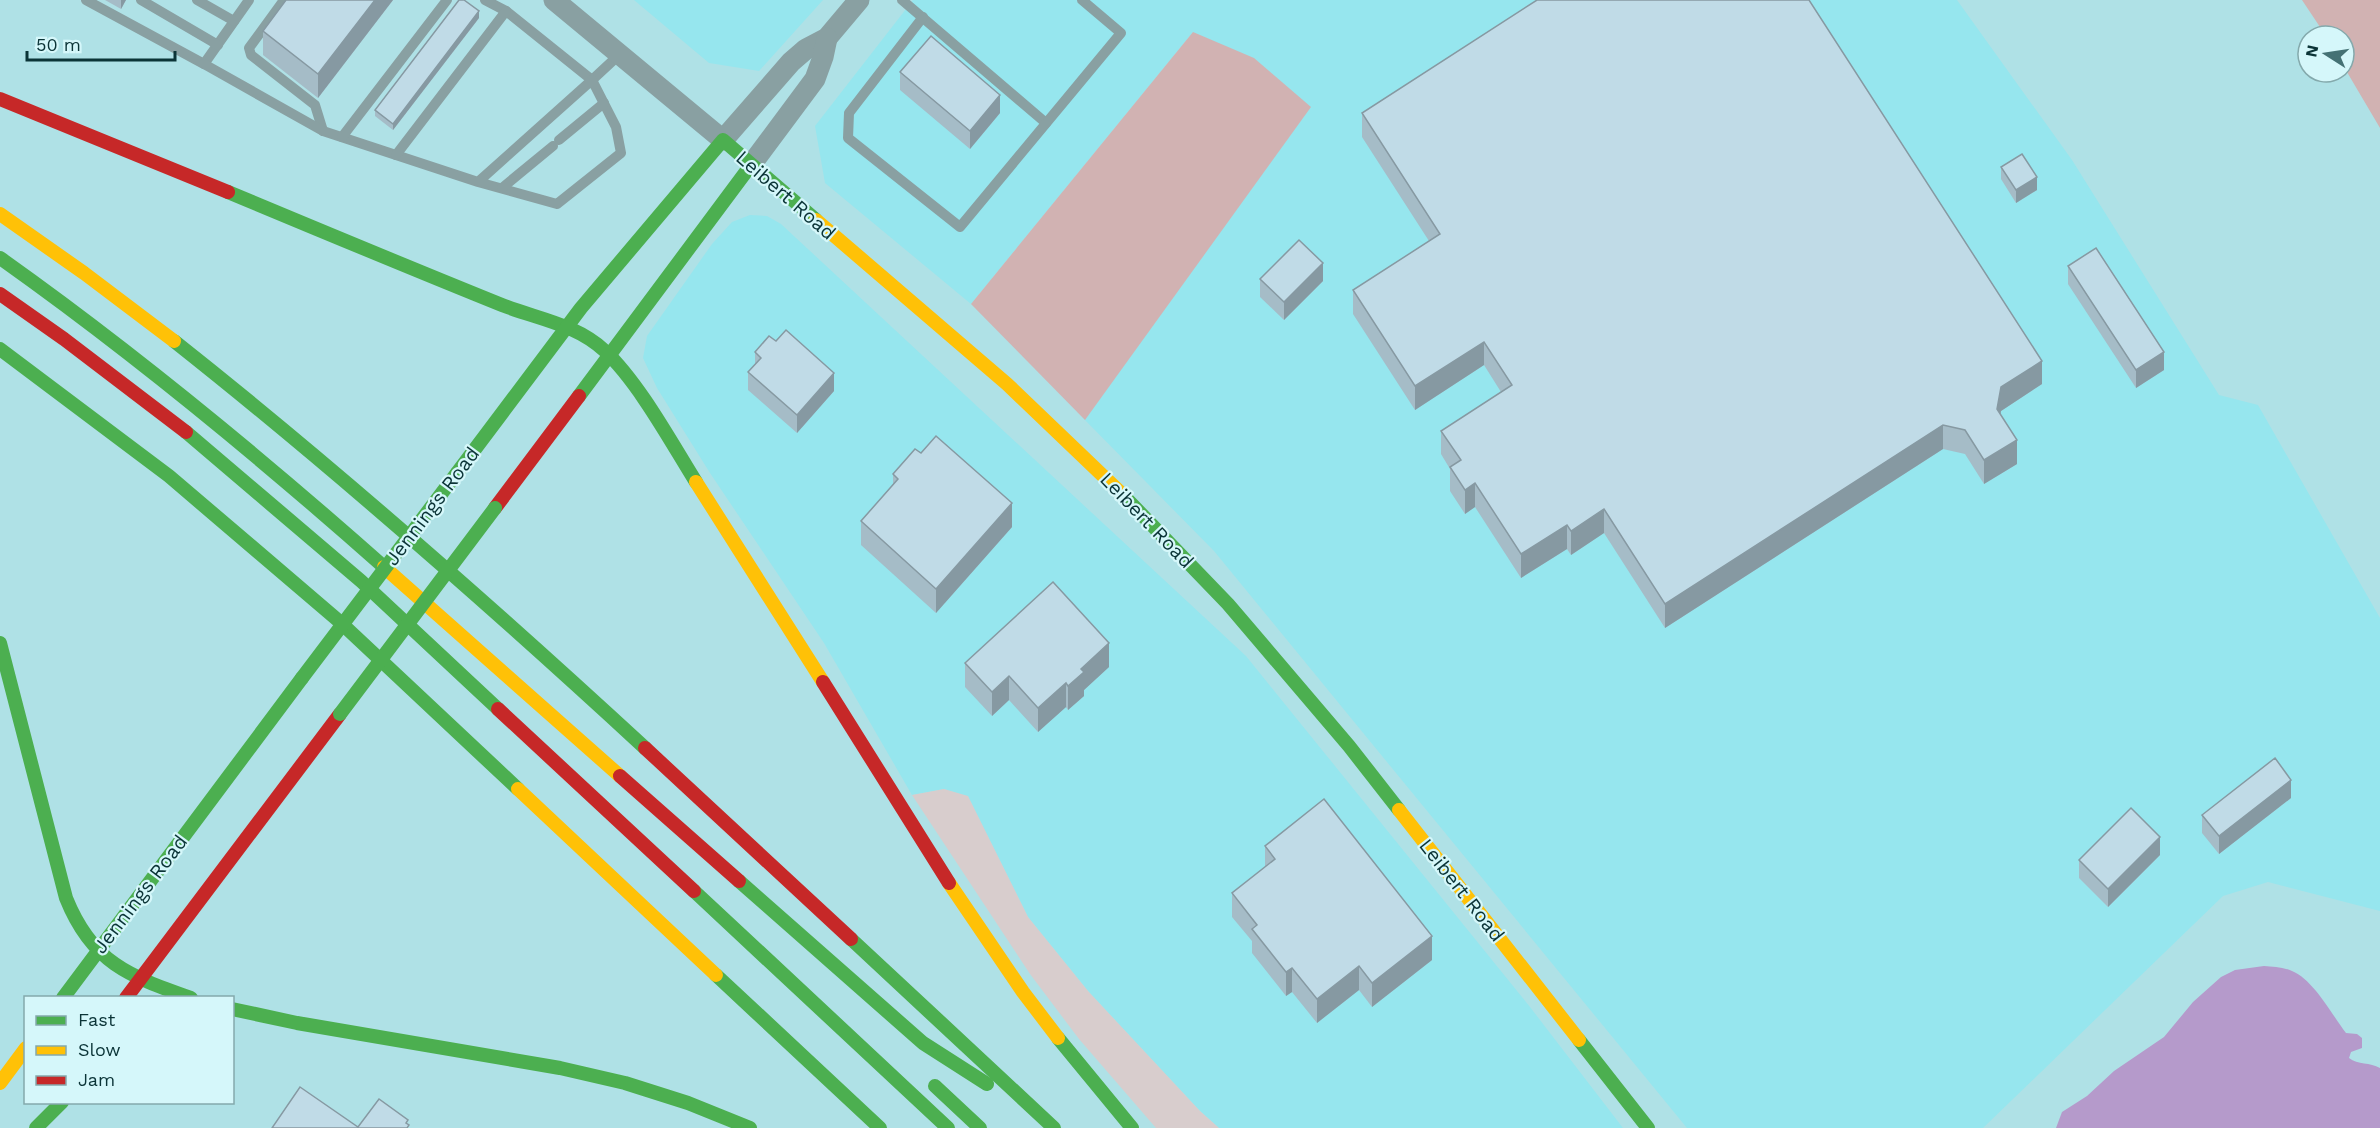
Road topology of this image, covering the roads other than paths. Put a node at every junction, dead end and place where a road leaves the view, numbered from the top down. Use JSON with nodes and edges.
{"nodes":[{"id":1,"x":86,"y":0,"type":"edge"},
{"id":2,"x":141,"y":0,"type":"edge"},
{"id":3,"x":197,"y":0,"type":"edge"},
{"id":4,"x":249,"y":0,"type":"edge"},
{"id":5,"x":284,"y":0,"type":"edge"},
{"id":6,"x":447,"y":0,"type":"edge"},
{"id":7,"x":485,"y":0,"type":"edge"},
{"id":8,"x":554,"y":0,"type":"edge"},
{"id":9,"x":858,"y":0,"type":"edge"},
{"id":10,"x":902,"y":0,"type":"edge"},
{"id":11,"x":1082,"y":0,"type":"edge"},
{"id":12,"x":506,"y":11,"type":"junction"},
{"id":13,"x":923,"y":17,"type":"junction"},
{"id":14,"x":234,"y":21,"type":"junction"},
{"id":15,"x":827,"y":38,"type":"junction"},
{"id":16,"x":218,"y":45,"type":"junction"},
{"id":17,"x":620,"y":54,"type":"junction"},
{"id":18,"x":204,"y":64,"type":"junction"},
{"id":19,"x":592,"y":80,"type":"junction"},
{"id":20,"x":0,"y":99,"type":"edge"},
{"id":21,"x":604,"y":103,"type":"junction"},
{"id":22,"x":1046,"y":123,"type":"junction"},
{"id":23,"x":323,"y":131,"type":"junction"},
{"id":24,"x":342,"y":137,"type":"junction"},
{"id":25,"x":723,"y":140,"type":"junction"},
{"id":26,"x":396,"y":155,"type":"junction"},
{"id":27,"x":752,"y":165,"type":"junction"},
{"id":28,"x":478,"y":182,"type":"junction"},
{"id":29,"x":502,"y":188,"type":"junction"},
{"id":30,"x":0,"y":214,"type":"edge"},
{"id":31,"x":0,"y":258,"type":"edge"},
{"id":32,"x":0,"y":294,"type":"edge"},
{"id":33,"x":567,"y":326,"type":"junction"},
{"id":34,"x":0,"y":349,"type":"edge"},
{"id":35,"x":609,"y":356,"type":"junction"},
{"id":36,"x":72,"y":387,"type":"dead end"},
{"id":37,"x":112,"y":432,"type":"junction"},
{"id":38,"x":0,"y":643,"type":"edge"},
{"id":39,"x":520,"y":687,"type":"junction"},
{"id":40,"x":695,"y":861,"type":"dead end"},
{"id":41,"x":96,"y":952,"type":"junction"},
{"id":42,"x":140,"y":979,"type":"junction"},
{"id":43,"x":64,"y":996,"type":"edge"},
{"id":44,"x":127,"y":996,"type":"edge"},
{"id":45,"x":186,"y":996,"type":"edge"},
{"id":46,"x":234,"y":1009,"type":"edge"},
{"id":47,"x":281,"y":1019,"type":"junction"},
{"id":48,"x":234,"y":1020,"type":"edge"},
{"id":49,"x":24,"y":1051,"type":"edge"},
{"id":50,"x":928,"y":1080,"type":"dead end"},
{"id":51,"x":0,"y":1083,"type":"edge"},
{"id":52,"x":47,"y":1104,"type":"edge"},
{"id":53,"x":60,"y":1104,"type":"edge"},
{"id":54,"x":1033,"y":1108,"type":"junction"},
{"id":55,"x":29,"y":1128,"type":"edge"},
{"id":56,"x":36,"y":1128,"type":"edge"},
{"id":57,"x":750,"y":1128,"type":"edge"},
{"id":58,"x":880,"y":1128,"type":"edge"},
{"id":59,"x":948,"y":1128,"type":"edge"},
{"id":60,"x":980,"y":1128,"type":"edge"},
{"id":61,"x":1054,"y":1128,"type":"edge"},
{"id":62,"x":1132,"y":1128,"type":"edge"},
{"id":63,"x":1648,"y":1128,"type":"edge"}],
"edges":[{"from":1,"to":18,"type":"lane"},
{"from":2,"to":16,"type":"lane"},
{"from":3,"to":14,"type":"lane"},
{"from":4,"to":14,"type":"lane"},
{"from":5,"to":23,"type":"lane"},
{"from":6,"to":24,"type":"lane"},
{"from":7,"to":12,"type":"lane"},
{"from":8,"to":17,"type":"street","name":"Leibert Road"},
{"from":9,"to":15,"type":"street","name":"Jennings Road"},
{"from":10,"to":13,"type":"lane"},
{"from":11,"to":22,"type":"lane"},
{"from":12,"to":19,"type":"lane"},
{"from":12,"to":26,"type":"lane"},
{"from":13,"to":22,"type":"lane"},
{"from":13,"to":22,"type":"lane"},
{"from":14,"to":16,"type":"lane"},
{"from":15,"to":25,"type":"street","name":"Jennings Road"},
{"from":15,"to":27,"type":"street","name":"Jennings Road"},
{"from":16,"to":18,"type":"lane"},
{"from":17,"to":19,"type":"lane"},
{"from":17,"to":25,"type":"street","name":"Leibert Road"},
{"from":18,"to":23,"type":"lane"},
{"from":19,"to":21,"type":"lane"},
{"from":19,"to":28,"type":"lane"},
{"from":20,"to":33,"type":"main road"},
{"from":21,"to":29,"type":"lane"},
{"from":21,"to":29,"type":"lane"},
{"from":23,"to":24,"type":"lane"},
{"from":24,"to":26,"type":"lane"},
{"from":25,"to":27,"type":"main road","name":"Leibert Road"},
{"from":25,"to":33,"type":"main road","name":"Jennings Road"},
{"from":26,"to":28,"type":"lane"},
{"from":27,"to":35,"type":"main road","name":"Jennings Road"},
{"from":27,"to":63,"type":"main road","name":"Leibert Road"},
{"from":28,"to":29,"type":"lane"},
{"from":30,"to":54,"type":"main road"},
{"from":31,"to":39,"type":"main road"},
{"from":32,"to":59,"type":"main road"},
{"from":33,"to":35,"type":"main road"},
{"from":33,"to":41,"type":"main road","name":"Jennings Road","bridge":true},
{"from":34,"to":37,"type":"main road"},
{"from":35,"to":42,"type":"main road","name":"Jennings Road","bridge":true},
{"from":35,"to":62,"type":"main road"},
{"from":36,"to":37,"type":"main road"},
{"from":37,"to":58,"type":"main road"},
{"from":38,"to":41,"type":"main road"},
{"from":39,"to":40,"type":"main road"},
{"from":39,"to":54,"type":"main road"},
{"from":41,"to":42,"type":"main road"},
{"from":41,"to":43,"type":"main road","name":"Jennings Road"},
{"from":42,"to":44,"type":"main road","name":"Jennings Road"},
{"from":42,"to":45,"type":"main road"},
{"from":46,"to":47,"type":"main road"},
{"from":47,"to":48,"type":"main road"},
{"from":47,"to":57,"type":"main road"},
{"from":49,"to":51,"type":"main road"},
{"from":50,"to":60,"type":"main road"},
{"from":52,"to":55,"type":"main road"},
{"from":53,"to":56,"type":"main road"},
{"from":54,"to":61,"type":"main road"}]}
